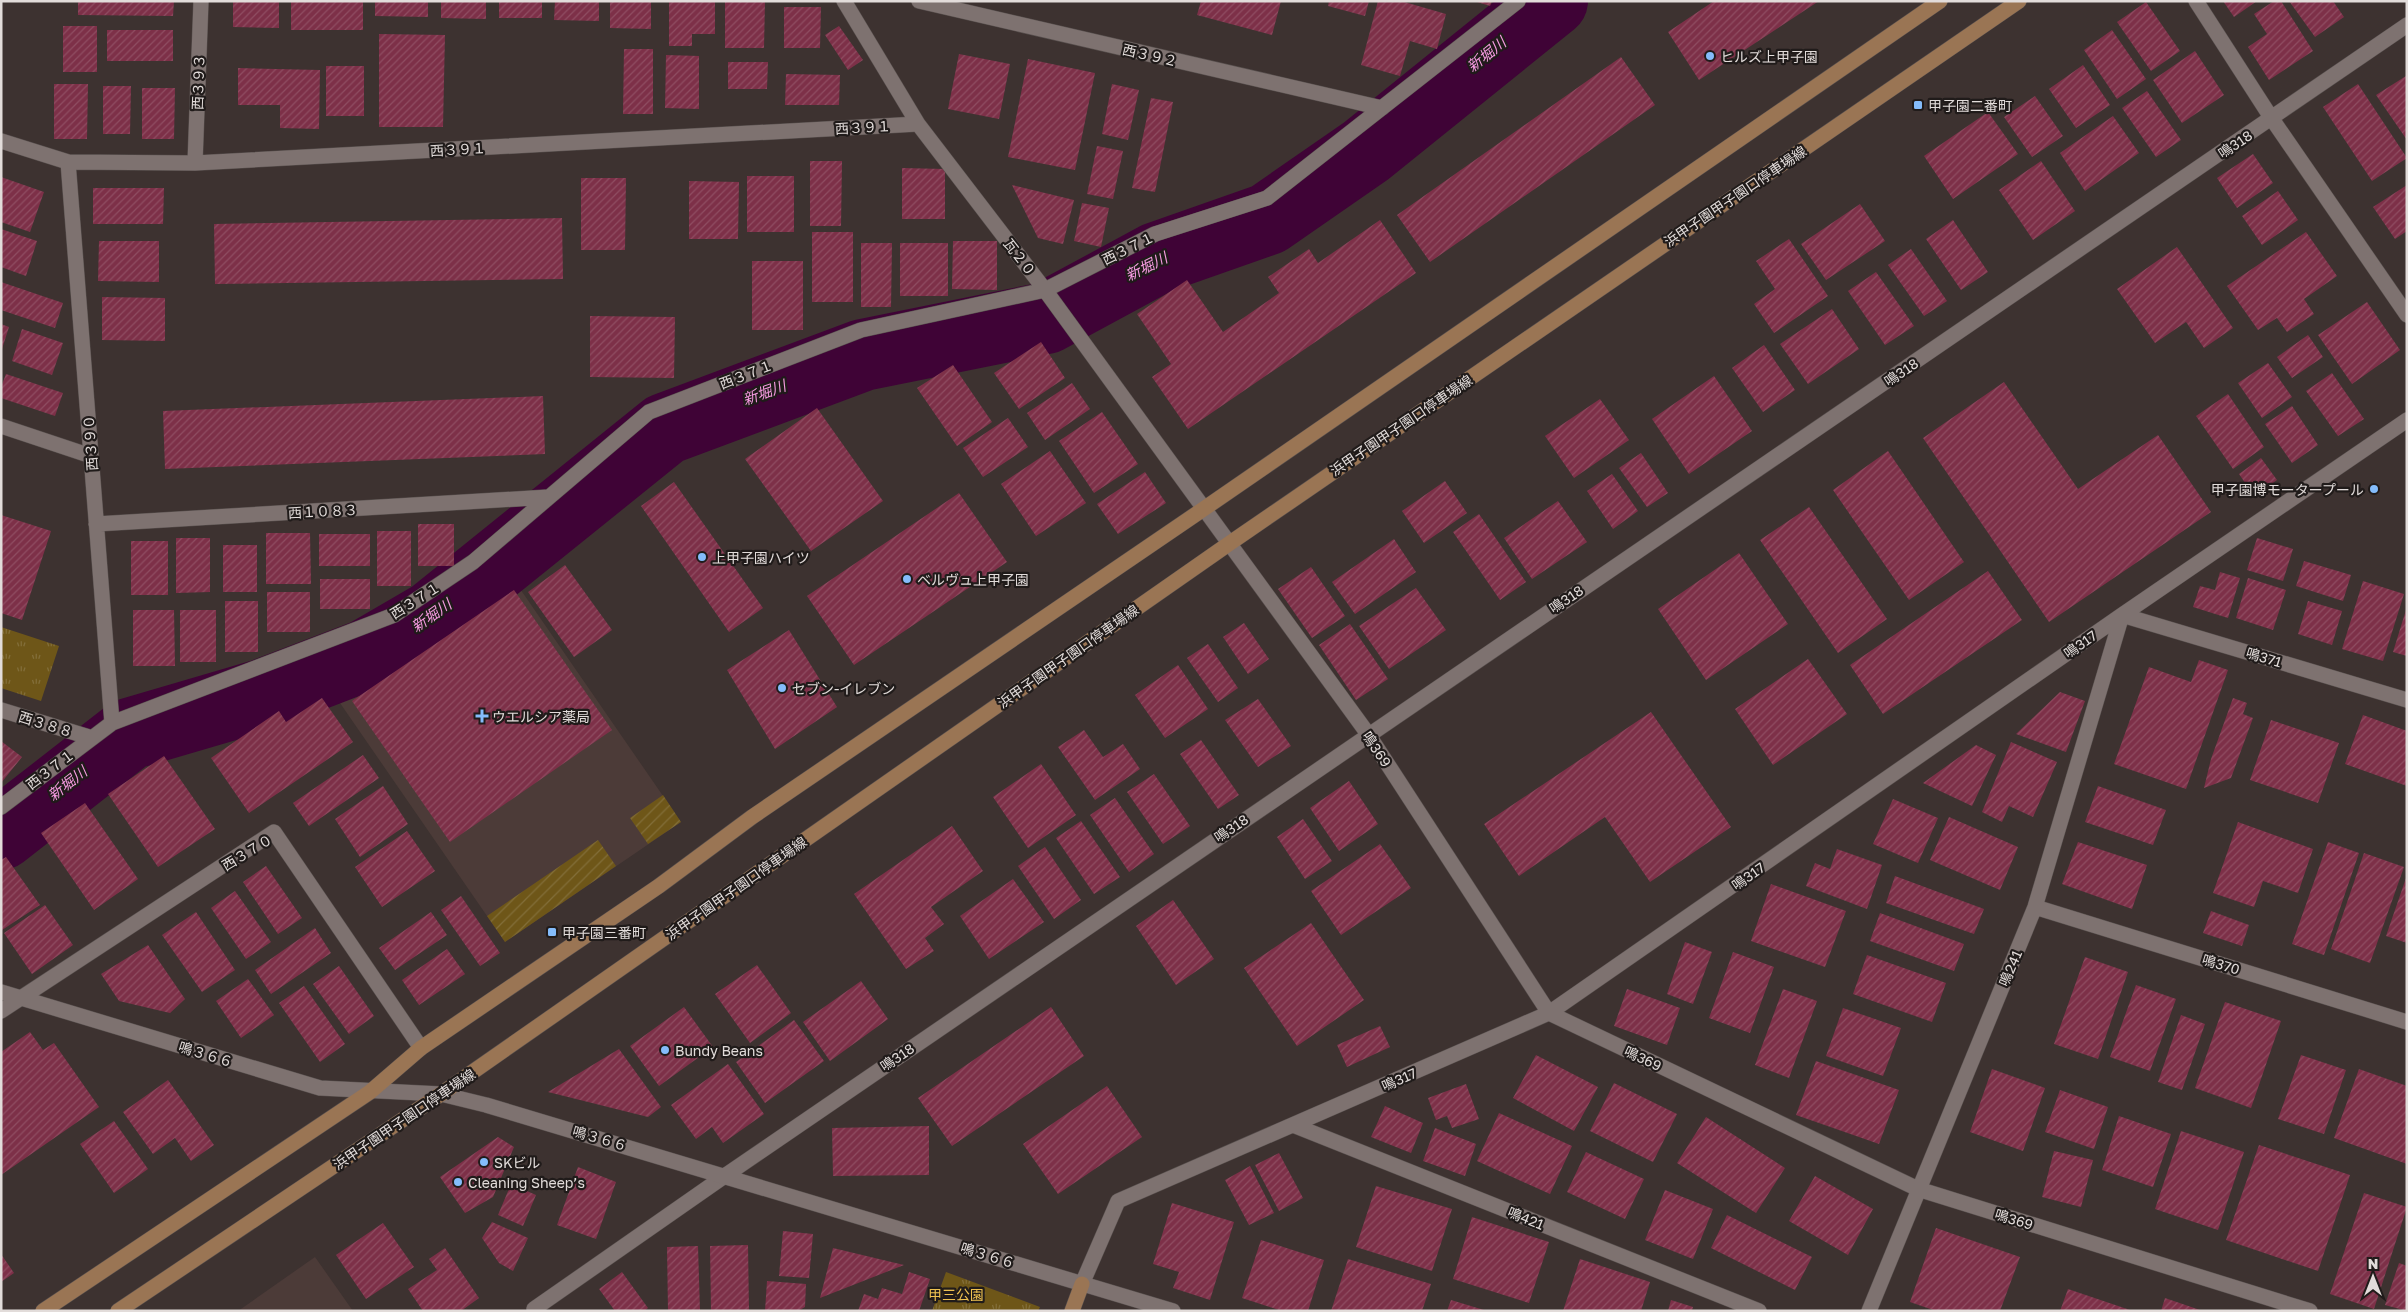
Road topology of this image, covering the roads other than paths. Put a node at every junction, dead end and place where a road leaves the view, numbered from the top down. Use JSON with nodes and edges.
{"nodes":[{"id":1,"x":201,"y":1,"type":"edge"},
{"id":2,"x":844,"y":1,"type":"edge"},
{"id":3,"x":919,"y":1,"type":"edge"},
{"id":4,"x":1518,"y":1,"type":"edge"},
{"id":5,"x":1940,"y":1,"type":"edge"},
{"id":6,"x":2019,"y":1,"type":"edge"},
{"id":7,"x":2196,"y":1,"type":"edge"},
{"id":8,"x":2407,"y":25,"type":"edge"},
{"id":9,"x":1382,"y":108,"type":"junction"},
{"id":10,"x":2272,"y":119,"type":"junction"},
{"id":11,"x":918,"y":124,"type":"junction"},
{"id":12,"x":1,"y":141,"type":"edge"},
{"id":13,"x":68,"y":162,"type":"junction"},
{"id":14,"x":195,"y":163,"type":"junction"},
{"id":15,"x":1049,"y":296,"type":"junction"},
{"id":16,"x":2407,"y":315,"type":"edge"},
{"id":17,"x":2407,"y":420,"type":"edge"},
{"id":18,"x":1,"y":426,"type":"edge"},
{"id":19,"x":91,"y":456,"type":"junction"},
{"id":20,"x":549,"y":497,"type":"junction"},
{"id":21,"x":1205,"y":508,"type":"junction"},
{"id":22,"x":96,"y":524,"type":"junction"},
{"id":23,"x":1230,"y":542,"type":"junction"},
{"id":24,"x":2122,"y":615,"type":"junction"},
{"id":25,"x":2407,"y":700,"type":"edge"},
{"id":26,"x":1,"y":710,"type":"edge"},
{"id":27,"x":112,"y":723,"type":"junction"},
{"id":28,"x":1368,"y":734,"type":"junction"},
{"id":29,"x":92,"y":738,"type":"junction"},
{"id":30,"x":1,"y":807,"type":"edge"},
{"id":31,"x":2035,"y":907,"type":"junction"},
{"id":32,"x":1,"y":992,"type":"edge"},
{"id":33,"x":21,"y":998,"type":"junction"},
{"id":34,"x":1,"y":1011,"type":"edge"},
{"id":35,"x":1549,"y":1013,"type":"junction"},
{"id":36,"x":2407,"y":1022,"type":"edge"},
{"id":37,"x":421,"y":1048,"type":"junction"},
{"id":38,"x":370,"y":1092,"type":"junction"},
{"id":39,"x":441,"y":1094,"type":"junction"},
{"id":40,"x":1293,"y":1125,"type":"junction"},
{"id":41,"x":726,"y":1175,"type":"junction"},
{"id":42,"x":1918,"y":1189,"type":"junction"},
{"id":43,"x":1082,"y":1284,"type":"junction"},
{"id":44,"x":534,"y":1309,"type":"dead end"},
{"id":45,"x":43,"y":1311,"type":"edge"},
{"id":46,"x":118,"y":1311,"type":"edge"},
{"id":47,"x":1072,"y":1311,"type":"edge"},
{"id":48,"x":1173,"y":1311,"type":"edge"},
{"id":49,"x":1759,"y":1311,"type":"edge"},
{"id":50,"x":1869,"y":1311,"type":"edge"},
{"id":51,"x":2310,"y":1311,"type":"edge"}],
"edges":[{"from":1,"to":14,"type":"street","name":"西３９３"},
{"from":2,"to":11,"type":"street","name":"瓦２０"},
{"from":3,"to":9,"type":"street","name":"西３９２"},
{"from":4,"to":9,"type":"street","name":"西３７１"},
{"from":5,"to":21,"type":"main road"},
{"from":6,"to":23,"type":"main road","name":"浜甲子園甲子園口停車場線"},
{"from":7,"to":10,"type":"street"},
{"from":8,"to":10,"type":"street","name":"鳴318"},
{"from":9,"to":15,"type":"street","name":"西３７１"},
{"from":10,"to":16,"type":"street"},
{"from":10,"to":28,"type":"street","name":"鳴318"},
{"from":11,"to":14,"type":"street","name":"西３９１"},
{"from":11,"to":15,"type":"street","name":"瓦２０"},
{"from":12,"to":13,"type":"street","name":"西３９１"},
{"from":13,"to":14,"type":"street","name":"西３９１"},
{"from":13,"to":19,"type":"street","name":"西３９０"},
{"from":15,"to":20,"type":"street","name":"西３７１"},
{"from":15,"to":21,"type":"street","name":"瓦２０"},
{"from":17,"to":24,"type":"street","name":"鳴317"},
{"from":18,"to":19,"type":"street"},
{"from":19,"to":22,"type":"street","name":"西３９０"},
{"from":20,"to":22,"type":"street","name":"西１０８３"},
{"from":20,"to":27,"type":"street","name":"西３７１"},
{"from":21,"to":23,"type":"street","name":"鳴369"},
{"from":21,"to":37,"type":"main road"},
{"from":22,"to":27,"type":"street","name":"西３９０"},
{"from":23,"to":28,"type":"street","name":"鳴369"},
{"from":23,"to":39,"type":"main road","name":"浜甲子園甲子園口停車場線"},
{"from":24,"to":25,"type":"street","name":"鳴371"},
{"from":24,"to":31,"type":"street","name":"鳴241"},
{"from":24,"to":35,"type":"street","name":"鳴317"},
{"from":26,"to":29,"type":"street","name":"西３８８"},
{"from":27,"to":29,"type":"street","name":"西３７１"},
{"from":28,"to":35,"type":"street","name":"鳴369"},
{"from":28,"to":41,"type":"street","name":"鳴318"},
{"from":29,"to":30,"type":"street","name":"西３７１"},
{"from":31,"to":36,"type":"street","name":"鳴370"},
{"from":31,"to":42,"type":"street","name":"鳴241"},
{"from":32,"to":33,"type":"street","name":"鳴３６６"},
{"from":33,"to":34,"type":"street","name":"西３７０"},
{"from":33,"to":37,"type":"street","name":"西３７０"},
{"from":33,"to":38,"type":"street","name":"鳴３６６"},
{"from":35,"to":40,"type":"street","name":"鳴317"},
{"from":35,"to":42,"type":"street","name":"鳴369"},
{"from":37,"to":38,"type":"main road"},
{"from":38,"to":39,"type":"street","name":"鳴３６６"},
{"from":38,"to":45,"type":"main road"},
{"from":39,"to":41,"type":"street","name":"鳴３６６"},
{"from":39,"to":46,"type":"main road","name":"浜甲子園甲子園口停車場線"},
{"from":40,"to":43,"type":"street","name":"鳴317"},
{"from":40,"to":49,"type":"street","name":"鳴421"},
{"from":41,"to":43,"type":"street","name":"鳴３６６"},
{"from":41,"to":44,"type":"street","name":"鳴318"},
{"from":42,"to":50,"type":"street","name":"鳴241"},
{"from":42,"to":51,"type":"street","name":"鳴369"},
{"from":43,"to":47,"type":"main road"},
{"from":43,"to":48,"type":"street","name":"鳴３６６"}]}
